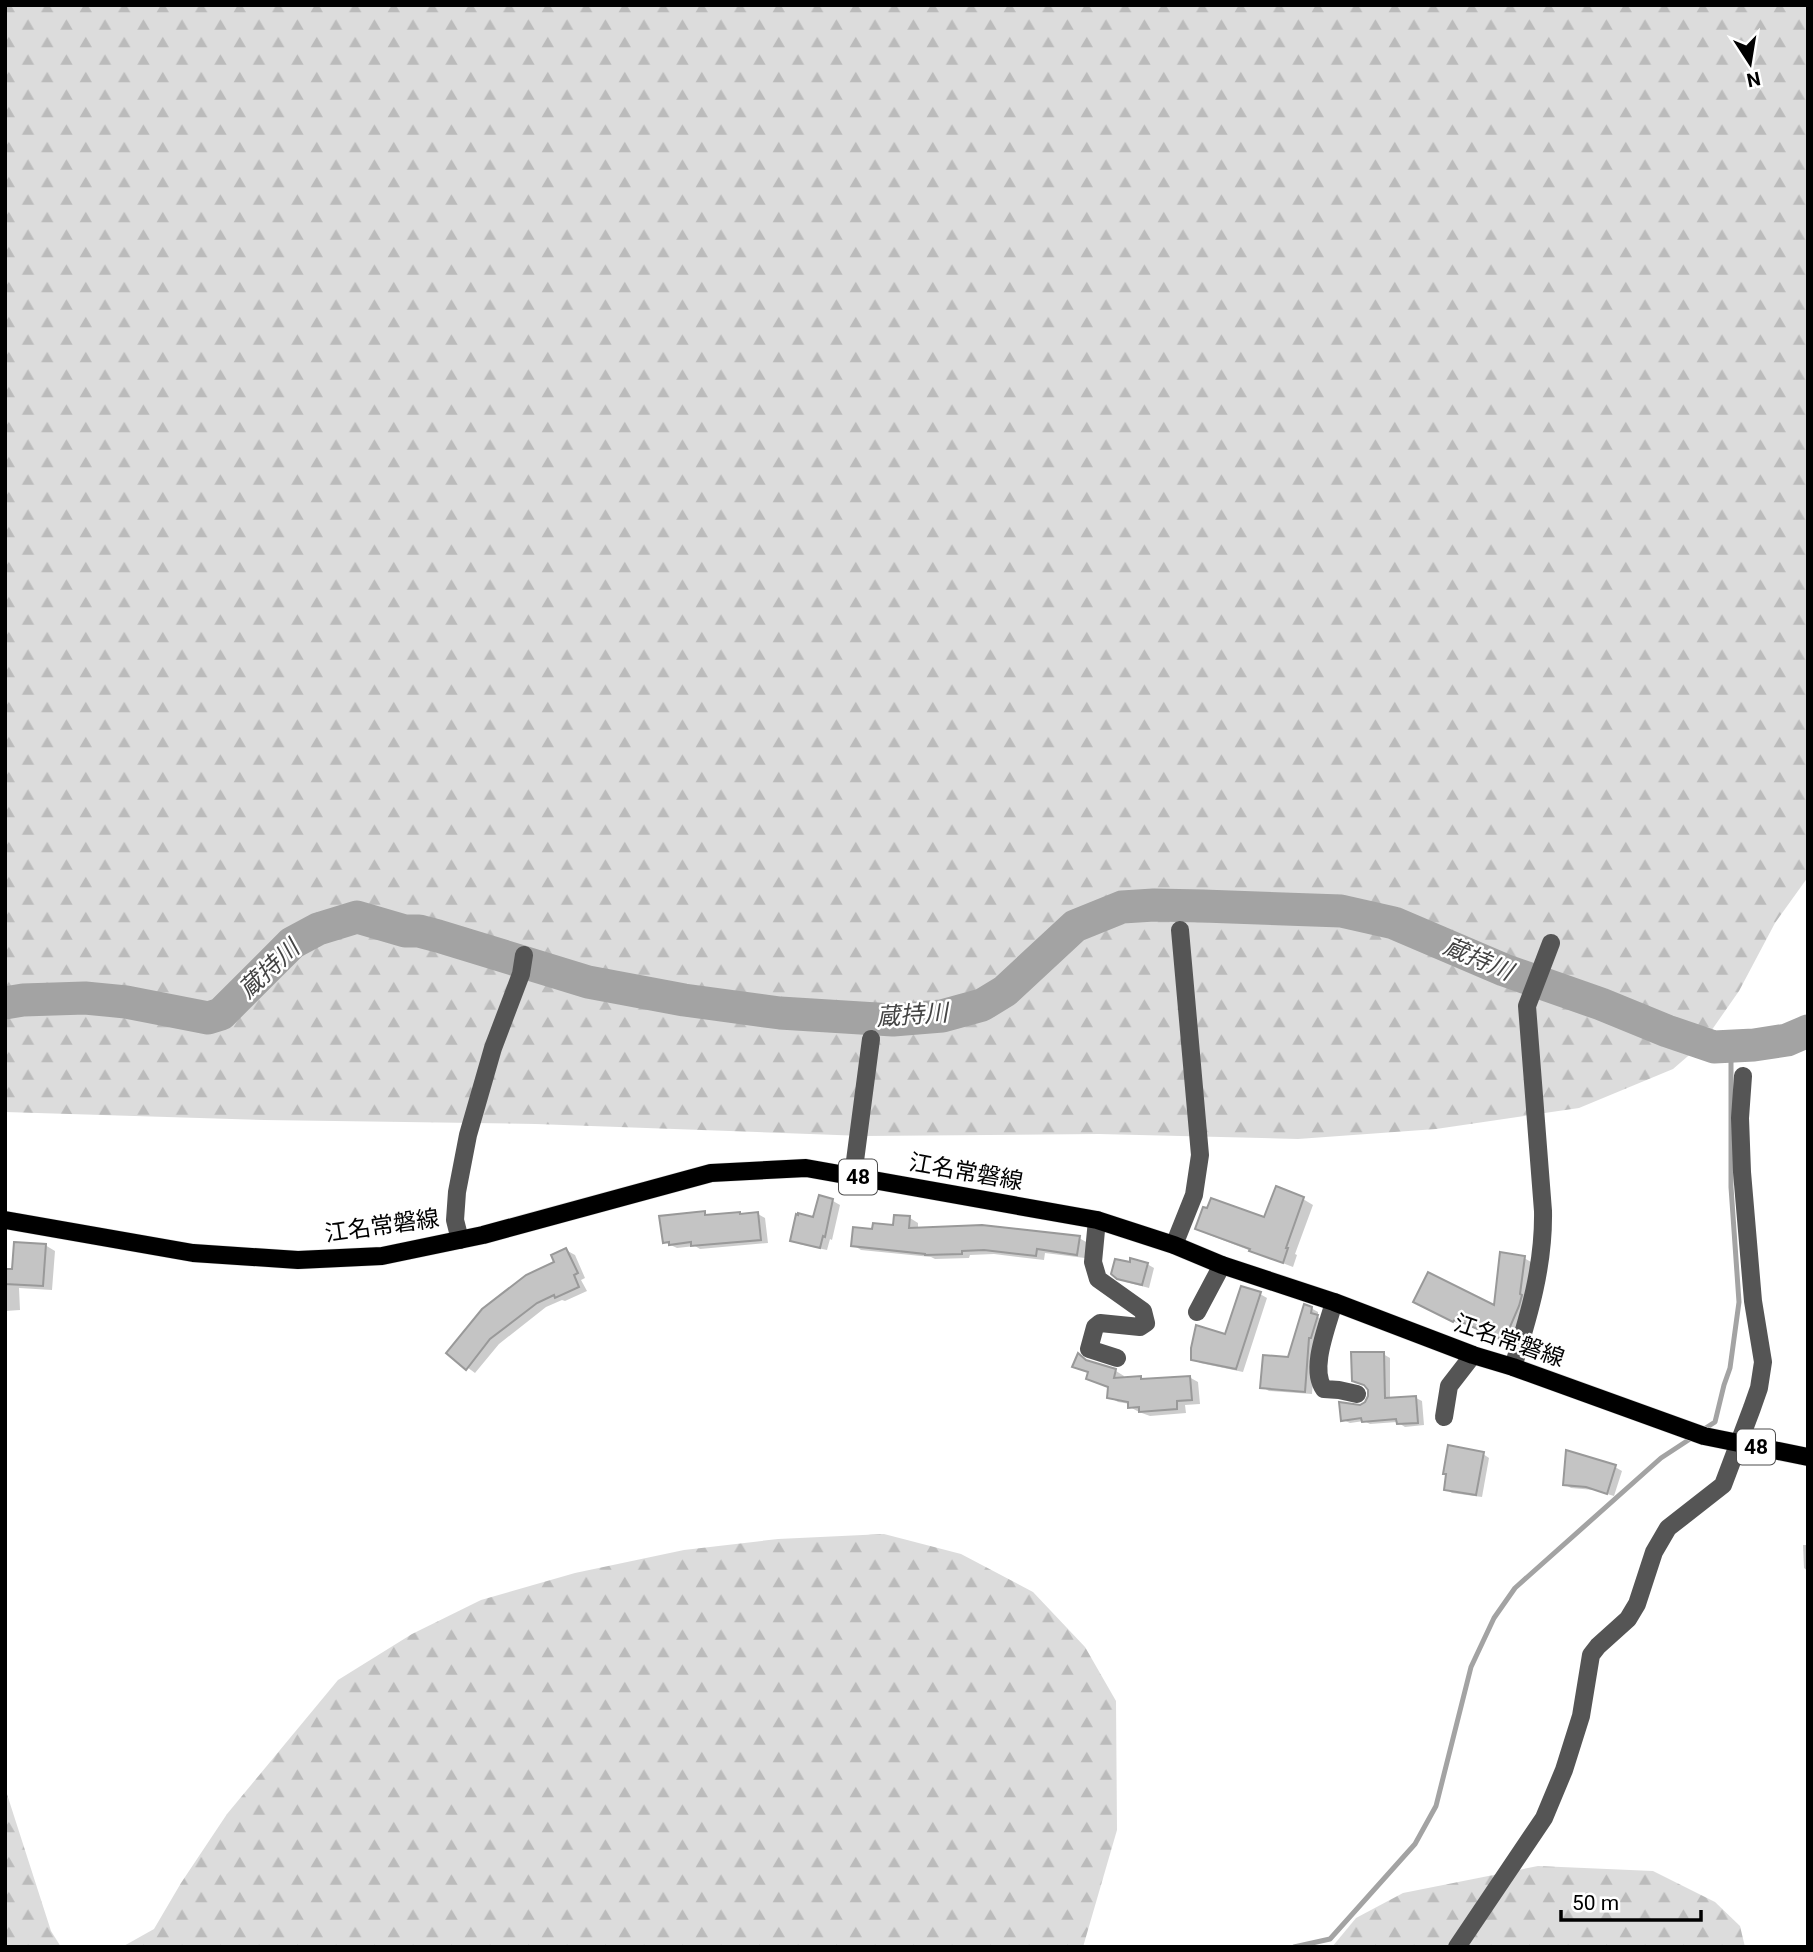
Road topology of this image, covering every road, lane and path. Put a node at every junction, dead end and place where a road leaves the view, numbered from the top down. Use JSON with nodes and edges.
{"nodes":[{"id":1,"x":1180,"y":930,"type":"dead end"},
{"id":2,"x":1551,"y":943,"type":"dead end"},
{"id":3,"x":524,"y":955,"type":"dead end"},
{"id":4,"x":871,"y":1039,"type":"dead end"},
{"id":5,"x":1743,"y":1076,"type":"dead end"},
{"id":6,"x":853,"y":1177,"type":"junction"},
{"id":7,"x":5,"y":1220,"type":"edge"},
{"id":8,"x":1097,"y":1220,"type":"junction"},
{"id":9,"x":460,"y":1240,"type":"junction"},
{"id":10,"x":1174,"y":1245,"type":"junction"},
{"id":11,"x":1222,"y":1265,"type":"junction"},
{"id":12,"x":1334,"y":1302,"type":"junction"},
{"id":13,"x":1197,"y":1312,"type":"dead end"},
{"id":14,"x":1473,"y":1355,"type":"junction"},
{"id":15,"x":1117,"y":1358,"type":"dead end"},
{"id":16,"x":1513,"y":1367,"type":"junction"},
{"id":17,"x":1357,"y":1394,"type":"dead end"},
{"id":18,"x":1444,"y":1418,"type":"dead end"},
{"id":19,"x":1737,"y":1444,"type":"junction"},
{"id":20,"x":1808,"y":1457,"type":"edge"},
{"id":21,"x":1457,"y":1947,"type":"edge"}],
"edges":[{"from":1,"to":10,"type":"street"},
{"from":2,"to":16,"type":"street"},
{"from":3,"to":9,"type":"street"},
{"from":4,"to":6,"type":"street"},
{"from":5,"to":19,"type":"street"},
{"from":6,"to":8,"type":"main road","name":"江名常磐線","number":"48"},
{"from":6,"to":9,"type":"main road","name":"江名常磐線","number":"48"},
{"from":7,"to":9,"type":"main road","name":"江名常磐線","number":"48"},
{"from":8,"to":10,"type":"main road","name":"江名常磐線","number":"48"},
{"from":8,"to":15,"type":"street"},
{"from":10,"to":11,"type":"main road","name":"江名常磐線","number":"48"},
{"from":11,"to":12,"type":"main road","name":"江名常磐線","number":"48"},
{"from":11,"to":13,"type":"street"},
{"from":12,"to":14,"type":"main road","name":"江名常磐線","number":"48"},
{"from":12,"to":17,"type":"street"},
{"from":14,"to":16,"type":"main road","name":"江名常磐線","number":"48"},
{"from":14,"to":18,"type":"street"},
{"from":16,"to":19,"type":"main road","name":"江名常磐線","number":"48"},
{"from":19,"to":20,"type":"main road","name":"江名常磐線","number":"48"},
{"from":19,"to":21,"type":"street"}]}
